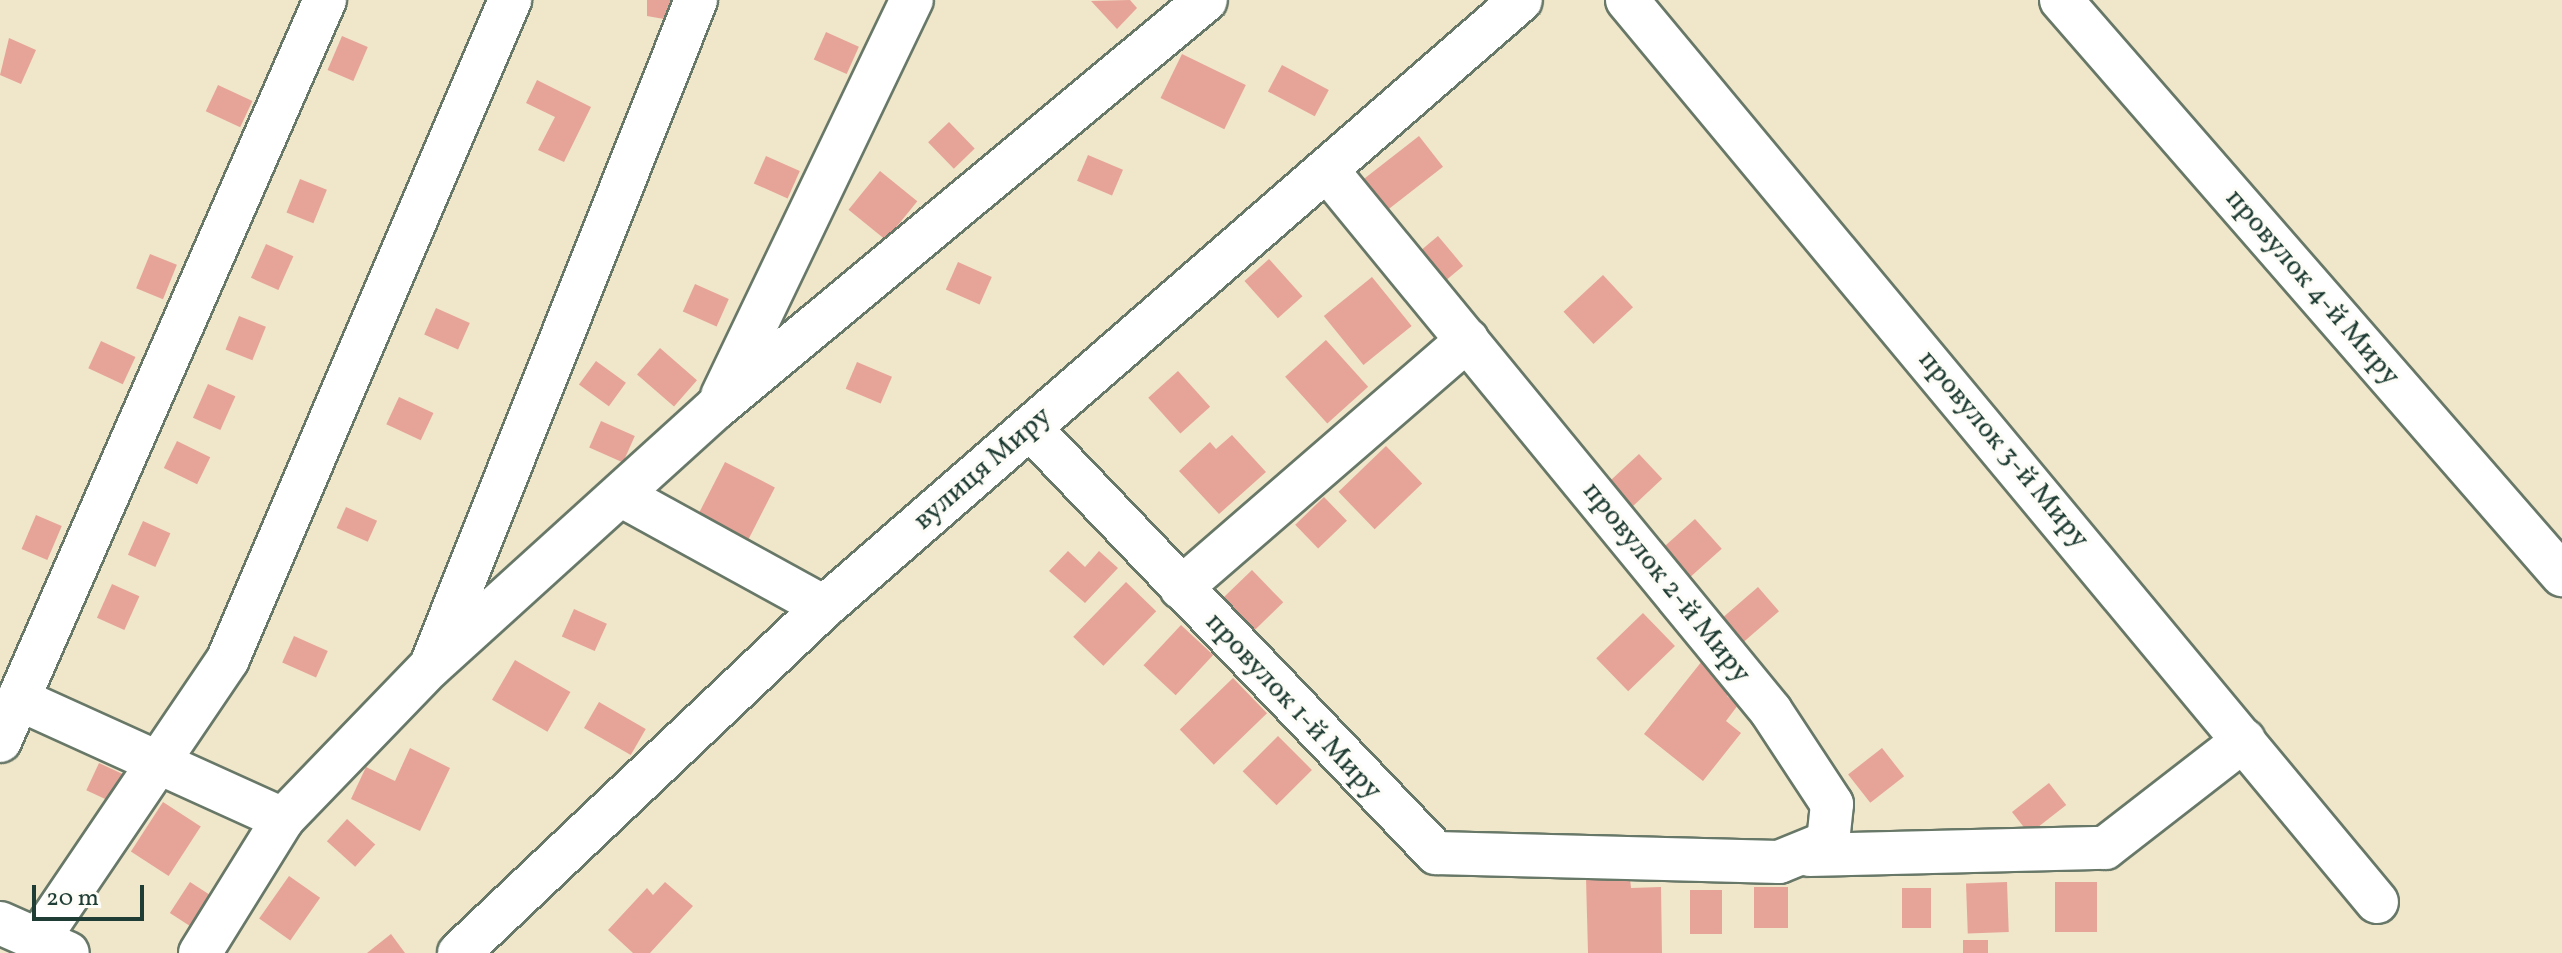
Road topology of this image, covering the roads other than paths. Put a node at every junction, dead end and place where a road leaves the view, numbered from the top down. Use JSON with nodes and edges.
{"nodes":[{"id":1,"x":325,"y":0,"type":"edge"},
{"id":2,"x":510,"y":0,"type":"edge"},
{"id":3,"x":696,"y":0,"type":"edge"},
{"id":4,"x":912,"y":0,"type":"edge"},
{"id":5,"x":1206,"y":0,"type":"edge"},
{"id":6,"x":1521,"y":0,"type":"edge"},
{"id":7,"x":1627,"y":0,"type":"edge"},
{"id":8,"x":2061,"y":0,"type":"edge"},
{"id":9,"x":1327,"y":170,"type":"junction"},
{"id":10,"x":1467,"y":340,"type":"junction"},
{"id":11,"x":717,"y":407,"type":"junction"},
{"id":12,"x":1030,"y":428,"type":"junction"},
{"id":13,"x":624,"y":497,"type":"junction"},
{"id":14,"x":2562,"y":575,"type":"edge"},
{"id":15,"x":1181,"y":588,"type":"junction"},
{"id":16,"x":824,"y":607,"type":"junction"},
{"id":17,"x":431,"y":666,"type":"junction"},
{"id":18,"x":18,"y":699,"type":"junction"},
{"id":19,"x":2244,"y":740,"type":"junction"},
{"id":20,"x":0,"y":741,"type":"edge"},
{"id":21,"x":159,"y":760,"type":"junction"},
{"id":22,"x":283,"y":819,"type":"junction"},
{"id":23,"x":1810,"y":855,"type":"junction"},
{"id":24,"x":2377,"y":902,"type":"dead end"},
{"id":25,"x":0,"y":923,"type":"edge"},
{"id":26,"x":53,"y":947,"type":"edge"},
{"id":27,"x":200,"y":953,"type":"edge"},
{"id":28,"x":459,"y":953,"type":"edge"}],
"edges":[{"from":1,"to":18,"type":"street"},
{"from":2,"to":21,"type":"street"},
{"from":3,"to":17,"type":"street"},
{"from":4,"to":11,"type":"street"},
{"from":5,"to":11,"type":"street"},
{"from":6,"to":9,"type":"street","name":"вулиця Миру"},
{"from":7,"to":19,"type":"street","name":"провулок 3-й Миру"},
{"from":8,"to":14,"type":"street","name":"провулок 4-й Миру"},
{"from":9,"to":10,"type":"street","name":"провулок 2-й Миру"},
{"from":9,"to":12,"type":"street","name":"вулиця Миру"},
{"from":10,"to":15,"type":"street"},
{"from":10,"to":23,"type":"street","name":"провулок 2-й Миру"},
{"from":11,"to":13,"type":"street"},
{"from":12,"to":15,"type":"street","name":"провулок 1-й Миру"},
{"from":12,"to":16,"type":"street","name":"вулиця Миру"},
{"from":13,"to":16,"type":"street"},
{"from":13,"to":17,"type":"street"},
{"from":15,"to":23,"type":"street","name":"провулок 1-й Миру"},
{"from":16,"to":28,"type":"street","name":"вулиця Миру"},
{"from":17,"to":22,"type":"street"},
{"from":18,"to":20,"type":"street"},
{"from":18,"to":21,"type":"street"},
{"from":19,"to":23,"type":"street"},
{"from":19,"to":24,"type":"street","name":"провулок 3-й Миру"},
{"from":21,"to":22,"type":"street"},
{"from":21,"to":26,"type":"street"},
{"from":22,"to":27,"type":"street"},
{"from":25,"to":26,"type":"street"}]}
